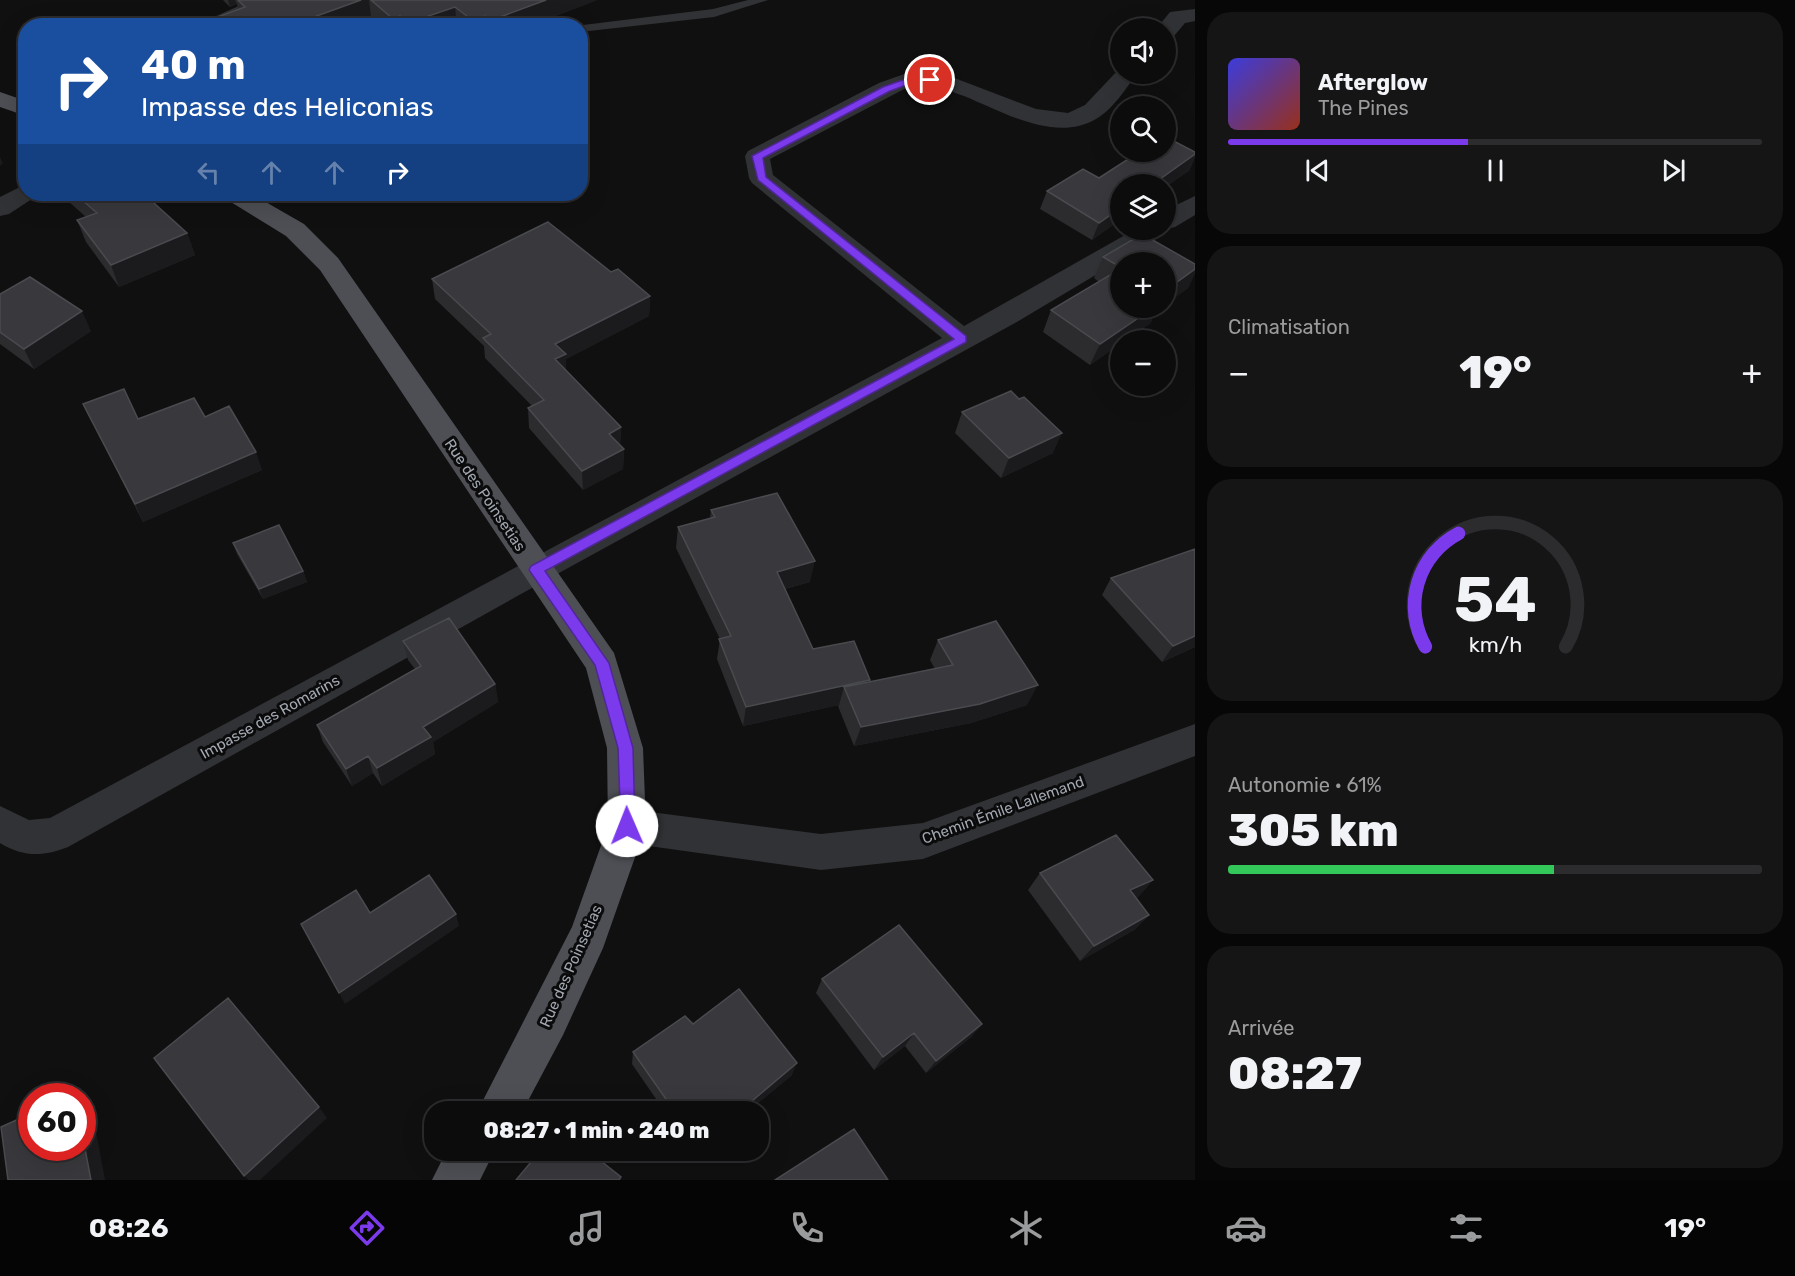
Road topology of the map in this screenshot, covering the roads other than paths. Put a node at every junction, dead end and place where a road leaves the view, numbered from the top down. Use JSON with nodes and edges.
{"nodes":[{"id":1,"x":263,"y":0,"type":"edge"},
{"id":2,"x":762,"y":0,"type":"edge"},
{"id":3,"x":1195,"y":15,"type":"edge"},
{"id":4,"x":219,"y":18,"type":"edge"},
{"id":5,"x":1176,"y":20,"type":"edge"},
{"id":6,"x":588,"y":27,"type":"edge"},
{"id":7,"x":1116,"y":84,"type":"edge"},
{"id":8,"x":18,"y":197,"type":"edge"},
{"id":9,"x":247,"y":201,"type":"edge"},
{"id":10,"x":1195,"y":204,"type":"edge"},
{"id":11,"x":0,"y":207,"type":"edge"},
{"id":12,"x":1176,"y":215,"type":"edge"},
{"id":13,"x":1135,"y":240,"type":"edge"},
{"id":14,"x":962,"y":339,"type":"junction"},
{"id":15,"x":536,"y":570,"type":"junction"},
{"id":16,"x":1195,"y":740,"type":"edge"},
{"id":17,"x":0,"y":824,"type":"edge"},
{"id":18,"x":627,"y":826,"type":"junction"},
{"id":19,"x":504,"y":1101,"type":"edge"},
{"id":20,"x":466,"y":1161,"type":"edge"},
{"id":21,"x":454,"y":1180,"type":"edge"}],
"edges":[{"from":1,"to":4,"type":"lane"},
{"from":2,"to":6,"type":"lane"},
{"from":3,"to":5,"type":"street"},
{"from":7,"to":14,"type":"street"},
{"from":8,"to":11,"type":"street"},
{"from":9,"to":15,"type":"main road","name":"Rue des Poinsetias"},
{"from":10,"to":12,"type":"street"},
{"from":13,"to":14,"type":"street","name":"Impasse des Romarins"},
{"from":14,"to":15,"type":"street","name":"Impasse des Romarins"},
{"from":15,"to":17,"type":"street","name":"Impasse des Romarins"},
{"from":15,"to":18,"type":"main road","name":"Rue des Poinsetias"},
{"from":16,"to":18,"type":"street","name":"Chemin Émile Lallemand"},
{"from":18,"to":19,"type":"main road","name":"Rue des Poinsetias"},
{"from":20,"to":21,"type":"main road"}]}
